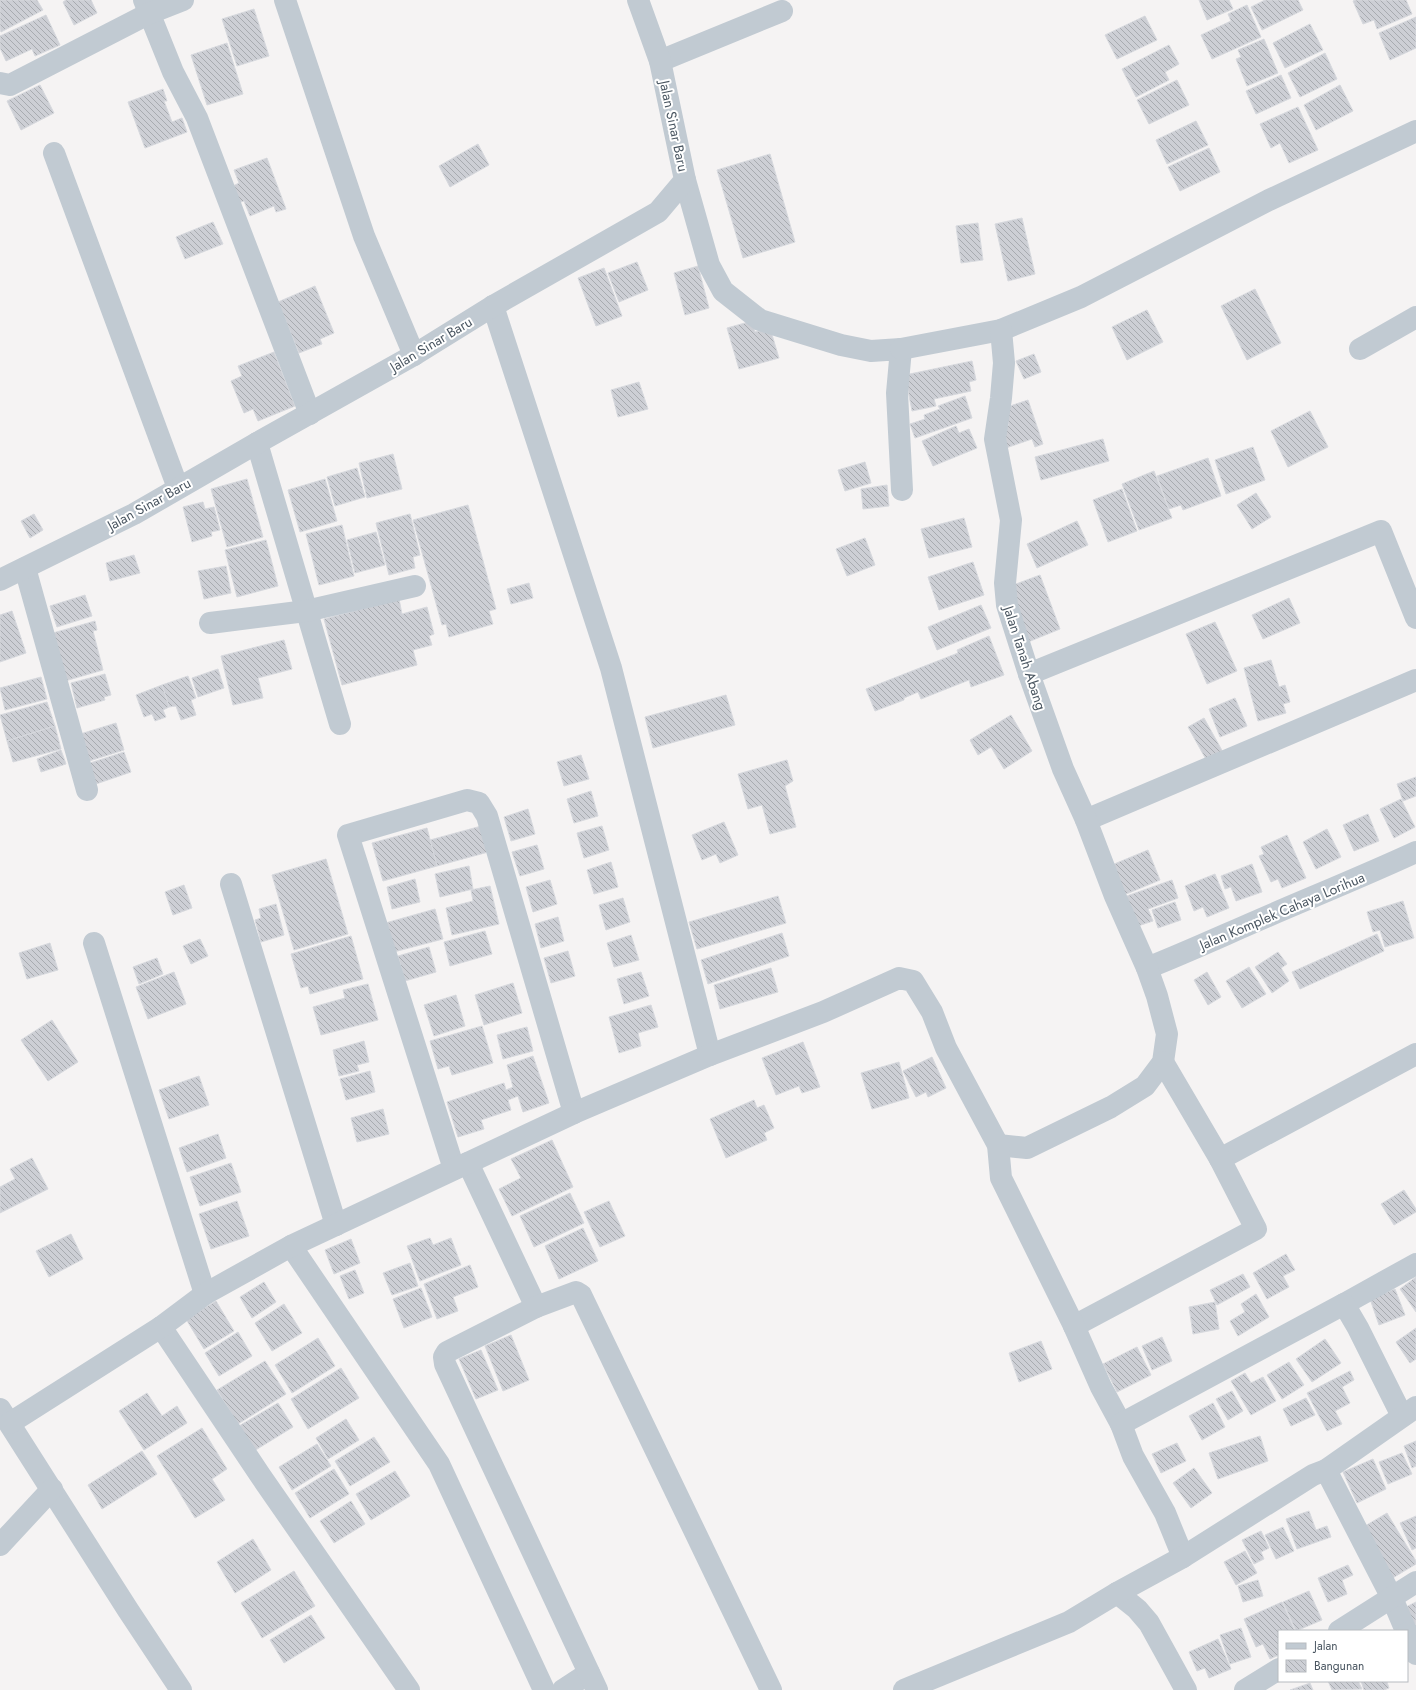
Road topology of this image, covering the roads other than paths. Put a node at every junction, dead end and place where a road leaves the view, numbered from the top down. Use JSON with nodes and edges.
{"nodes":[{"id":1,"x":183,"y":0,"type":"edge"},
{"id":2,"x":285,"y":0,"type":"edge"},
{"id":3,"x":638,"y":0,"type":"edge"},
{"id":4,"x":147,"y":7,"type":"edge"},
{"id":5,"x":782,"y":11,"type":"dead end"},
{"id":6,"x":660,"y":61,"type":"junction"},
{"id":7,"x":0,"y":82,"type":"edge"},
{"id":8,"x":1416,"y":131,"type":"edge"},
{"id":9,"x":54,"y":153,"type":"dead end"},
{"id":10,"x":686,"y":180,"type":"junction"},
{"id":11,"x":493,"y":306,"type":"junction"},
{"id":12,"x":1416,"y":316,"type":"edge"},
{"id":13,"x":1001,"y":330,"type":"junction"},
{"id":14,"x":901,"y":349,"type":"junction"},
{"id":15,"x":1360,"y":349,"type":"dead end"},
{"id":16,"x":414,"y":356,"type":"junction"},
{"id":17,"x":310,"y":414,"type":"junction"},
{"id":18,"x":257,"y":443,"type":"junction"},
{"id":19,"x":178,"y":488,"type":"junction"},
{"id":20,"x":902,"y":490,"type":"dead end"},
{"id":21,"x":25,"y":568,"type":"junction"},
{"id":22,"x":0,"y":580,"type":"edge"},
{"id":23,"x":415,"y":586,"type":"dead end"},
{"id":24,"x":306,"y":611,"type":"junction"},
{"id":25,"x":1416,"y":618,"type":"edge"},
{"id":26,"x":210,"y":623,"type":"dead end"},
{"id":27,"x":1029,"y":674,"type":"junction"},
{"id":28,"x":1416,"y":680,"type":"edge"},
{"id":29,"x":340,"y":724,"type":"dead end"},
{"id":30,"x":87,"y":790,"type":"dead end"},
{"id":31,"x":1086,"y":820,"type":"junction"},
{"id":32,"x":1416,"y":852,"type":"edge"},
{"id":33,"x":231,"y":884,"type":"dead end"},
{"id":34,"x":94,"y":943,"type":"dead end"},
{"id":35,"x":1147,"y":968,"type":"junction"},
{"id":36,"x":1416,"y":1054,"type":"edge"},
{"id":37,"x":710,"y":1055,"type":"junction"},
{"id":38,"x":1163,"y":1062,"type":"junction"},
{"id":39,"x":574,"y":1112,"type":"junction"},
{"id":40,"x":998,"y":1146,"type":"junction"},
{"id":41,"x":1220,"y":1159,"type":"junction"},
{"id":42,"x":461,"y":1166,"type":"junction"},
{"id":43,"x":336,"y":1225,"type":"junction"},
{"id":44,"x":291,"y":1246,"type":"junction"},
{"id":45,"x":1416,"y":1264,"type":"edge"},
{"id":46,"x":205,"y":1294,"type":"junction"},
{"id":47,"x":1344,"y":1304,"type":"junction"},
{"id":48,"x":536,"y":1307,"type":"junction"},
{"id":49,"x":1074,"y":1326,"type":"junction"},
{"id":50,"x":161,"y":1327,"type":"junction"},
{"id":51,"x":1409,"y":1412,"type":"edge"},
{"id":52,"x":5,"y":1416,"type":"edge"},
{"id":53,"x":1121,"y":1424,"type":"junction"},
{"id":54,"x":1326,"y":1470,"type":"junction"},
{"id":55,"x":52,"y":1489,"type":"junction"},
{"id":56,"x":0,"y":1545,"type":"edge"},
{"id":57,"x":1183,"y":1557,"type":"junction"},
{"id":58,"x":1416,"y":1582,"type":"edge"},
{"id":59,"x":1117,"y":1593,"type":"junction"},
{"id":60,"x":1392,"y":1598,"type":"junction"},
{"id":61,"x":1341,"y":1630,"type":"edge"},
{"id":62,"x":1405,"y":1630,"type":"edge"},
{"id":63,"x":1408,"y":1636,"type":"edge"},
{"id":64,"x":1416,"y":1654,"type":"edge"},
{"id":65,"x":1278,"y":1670,"type":"edge"},
{"id":66,"x":593,"y":1681,"type":"edge"},
{"id":67,"x":911,"y":1689,"type":"edge"},
{"id":68,"x":181,"y":1690,"type":"edge"},
{"id":69,"x":408,"y":1690,"type":"edge"},
{"id":70,"x":544,"y":1690,"type":"edge"},
{"id":71,"x":564,"y":1690,"type":"edge"},
{"id":72,"x":772,"y":1690,"type":"edge"},
{"id":73,"x":1186,"y":1690,"type":"edge"},
{"id":74,"x":1245,"y":1690,"type":"edge"}],
"edges":[{"from":1,"to":4,"type":"street"},
{"from":2,"to":16,"type":"street"},
{"from":3,"to":6,"type":"street","name":"Jalan Sinar Baru"},
{"from":4,"to":7,"type":"street"},
{"from":4,"to":17,"type":"street"},
{"from":5,"to":6,"type":"street"},
{"from":6,"to":10,"type":"street","name":"Jalan Sinar Baru"},
{"from":8,"to":13,"type":"street"},
{"from":9,"to":19,"type":"street"},
{"from":10,"to":11,"type":"street","name":"Jalan Sinar Baru"},
{"from":10,"to":14,"type":"street"},
{"from":11,"to":16,"type":"street","name":"Jalan Sinar Baru"},
{"from":11,"to":37,"type":"street"},
{"from":12,"to":15,"type":"street"},
{"from":13,"to":14,"type":"street"},
{"from":13,"to":27,"type":"street","name":"Jalan Tanah Abang"},
{"from":14,"to":20,"type":"street"},
{"from":16,"to":17,"type":"street","name":"Jalan Sinar Baru"},
{"from":17,"to":18,"type":"street","name":"Jalan Sinar Baru"},
{"from":18,"to":19,"type":"street","name":"Jalan Sinar Baru"},
{"from":18,"to":24,"type":"street"},
{"from":19,"to":21,"type":"street","name":"Jalan Sinar Baru"},
{"from":21,"to":22,"type":"street","name":"Jalan Sinar Baru"},
{"from":21,"to":30,"type":"street"},
{"from":23,"to":24,"type":"street"},
{"from":24,"to":26,"type":"street"},
{"from":24,"to":29,"type":"street"},
{"from":25,"to":27,"type":"street"},
{"from":27,"to":31,"type":"street","name":"Jalan Tanah Abang"},
{"from":28,"to":31,"type":"street"},
{"from":31,"to":35,"type":"street","name":"Jalan Tanah Abang"},
{"from":32,"to":35,"type":"street","name":"Jalan Komplek Cahaya Lorihua"},
{"from":33,"to":43,"type":"street"},
{"from":34,"to":46,"type":"street"},
{"from":35,"to":38,"type":"street","name":"Jalan Tanah Abang"},
{"from":36,"to":41,"type":"street"},
{"from":37,"to":39,"type":"street"},
{"from":37,"to":40,"type":"street"},
{"from":38,"to":40,"type":"street"},
{"from":38,"to":41,"type":"street"},
{"from":39,"to":42,"type":"street"},
{"from":39,"to":42,"type":"street"},
{"from":40,"to":49,"type":"street"},
{"from":41,"to":49,"type":"street"},
{"from":42,"to":43,"type":"street"},
{"from":42,"to":48,"type":"street"},
{"from":43,"to":44,"type":"street"},
{"from":44,"to":46,"type":"street"},
{"from":44,"to":70,"type":"street"},
{"from":45,"to":47,"type":"street"},
{"from":46,"to":50,"type":"street"},
{"from":47,"to":51,"type":"street"},
{"from":47,"to":53,"type":"street"},
{"from":48,"to":66,"type":"street"},
{"from":48,"to":72,"type":"street"},
{"from":49,"to":53,"type":"street"},
{"from":50,"to":52,"type":"street"},
{"from":50,"to":69,"type":"street"},
{"from":51,"to":54,"type":"street"},
{"from":52,"to":55,"type":"street"},
{"from":53,"to":57,"type":"street"},
{"from":54,"to":57,"type":"street"},
{"from":54,"to":60,"type":"street"},
{"from":55,"to":56,"type":"street"},
{"from":55,"to":68,"type":"street"},
{"from":57,"to":59,"type":"street"},
{"from":58,"to":60,"type":"street"},
{"from":59,"to":67,"type":"street"},
{"from":59,"to":73,"type":"street"},
{"from":60,"to":61,"type":"street"},
{"from":60,"to":62,"type":"street"},
{"from":63,"to":64,"type":"street"},
{"from":65,"to":74,"type":"street"},
{"from":66,"to":71,"type":"street"}]}
